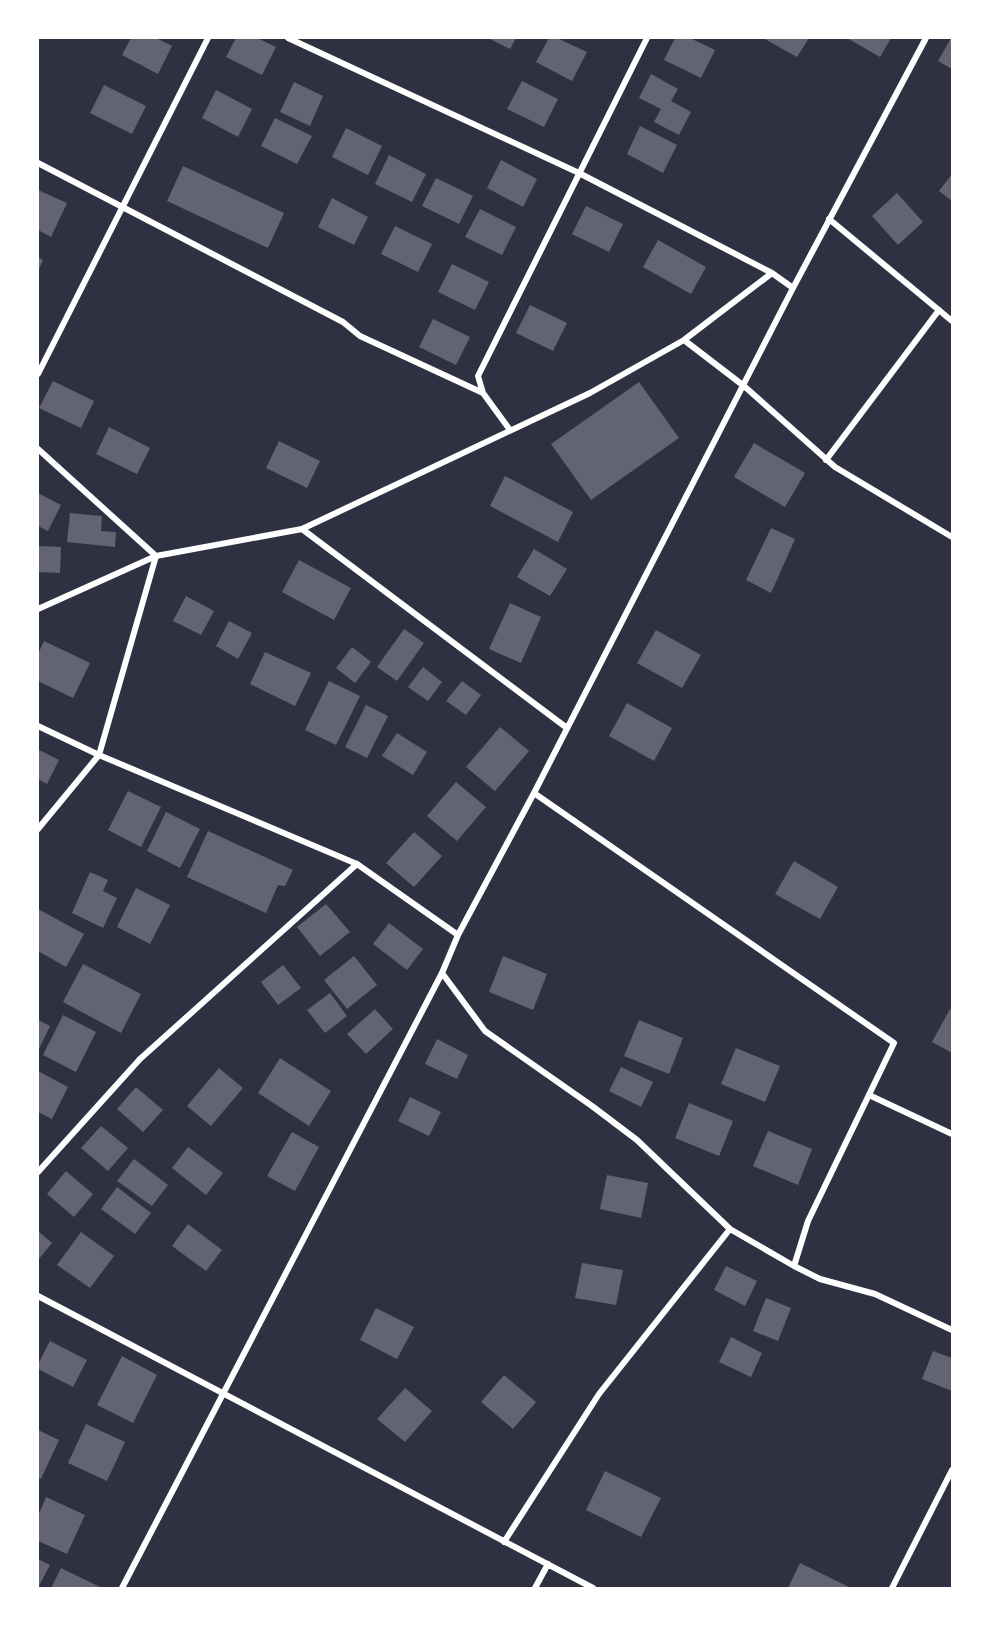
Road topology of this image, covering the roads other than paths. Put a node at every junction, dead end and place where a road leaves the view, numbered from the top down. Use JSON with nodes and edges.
{"nodes":[{"id":1,"x":208,"y":38,"type":"edge"},
{"id":2,"x":288,"y":38,"type":"edge"},
{"id":3,"x":647,"y":38,"type":"edge"},
{"id":4,"x":926,"y":38,"type":"edge"},
{"id":5,"x":38,"y":163,"type":"edge"},
{"id":6,"x":579,"y":173,"type":"junction"},
{"id":7,"x":122,"y":208,"type":"junction"},
{"id":8,"x":829,"y":219,"type":"junction"},
{"id":9,"x":772,"y":273,"type":"junction"},
{"id":10,"x":793,"y":288,"type":"junction"},
{"id":11,"x":939,"y":310,"type":"junction"},
{"id":12,"x":952,"y":321,"type":"edge"},
{"id":13,"x":684,"y":340,"type":"junction"},
{"id":14,"x":38,"y":374,"type":"edge"},
{"id":15,"x":747,"y":388,"type":"junction"},
{"id":16,"x":483,"y":393,"type":"junction"},
{"id":17,"x":510,"y":430,"type":"junction"},
{"id":18,"x":38,"y":449,"type":"edge"},
{"id":19,"x":826,"y":460,"type":"junction"},
{"id":20,"x":302,"y":529,"type":"junction"},
{"id":21,"x":952,"y":537,"type":"edge"},
{"id":22,"x":156,"y":556,"type":"junction"},
{"id":23,"x":38,"y":609,"type":"edge"},
{"id":24,"x":38,"y":726,"type":"edge"},
{"id":25,"x":567,"y":728,"type":"junction"},
{"id":26,"x":99,"y":755,"type":"junction"},
{"id":27,"x":534,"y":793,"type":"junction"},
{"id":28,"x":38,"y":829,"type":"edge"},
{"id":29,"x":357,"y":864,"type":"junction"},
{"id":30,"x":458,"y":935,"type":"junction"},
{"id":31,"x":442,"y":973,"type":"junction"},
{"id":32,"x":869,"y":1095,"type":"junction"},
{"id":33,"x":952,"y":1134,"type":"edge"},
{"id":34,"x":38,"y":1172,"type":"edge"},
{"id":35,"x":730,"y":1229,"type":"junction"},
{"id":36,"x":794,"y":1266,"type":"junction"},
{"id":37,"x":38,"y":1296,"type":"edge"},
{"id":38,"x":952,"y":1330,"type":"edge"},
{"id":39,"x":224,"y":1393,"type":"junction"},
{"id":40,"x":952,"y":1470,"type":"edge"},
{"id":41,"x":504,"y":1542,"type":"junction"},
{"id":42,"x":548,"y":1564,"type":"junction"},
{"id":43,"x":122,"y":1588,"type":"edge"},
{"id":44,"x":535,"y":1588,"type":"edge"},
{"id":45,"x":593,"y":1588,"type":"edge"},
{"id":46,"x":892,"y":1588,"type":"edge"}],
"edges":[{"from":1,"to":7,"type":"street"},
{"from":2,"to":6,"type":"street"},
{"from":3,"to":6,"type":"street"},
{"from":4,"to":8,"type":"street"},
{"from":5,"to":7,"type":"street"},
{"from":6,"to":9,"type":"street"},
{"from":6,"to":16,"type":"street"},
{"from":7,"to":14,"type":"street"},
{"from":7,"to":16,"type":"street"},
{"from":8,"to":10,"type":"street"},
{"from":8,"to":11,"type":"street"},
{"from":9,"to":10,"type":"street"},
{"from":9,"to":13,"type":"street"},
{"from":10,"to":15,"type":"street"},
{"from":11,"to":12,"type":"street"},
{"from":11,"to":19,"type":"street"},
{"from":13,"to":15,"type":"street"},
{"from":13,"to":17,"type":"street"},
{"from":15,"to":19,"type":"street"},
{"from":15,"to":25,"type":"street"},
{"from":16,"to":17,"type":"street"},
{"from":17,"to":20,"type":"street"},
{"from":18,"to":22,"type":"street"},
{"from":19,"to":21,"type":"street"},
{"from":20,"to":22,"type":"street"},
{"from":20,"to":25,"type":"street"},
{"from":22,"to":23,"type":"street"},
{"from":22,"to":26,"type":"street"},
{"from":24,"to":26,"type":"street"},
{"from":25,"to":27,"type":"street"},
{"from":26,"to":28,"type":"street"},
{"from":26,"to":29,"type":"street"},
{"from":27,"to":30,"type":"street"},
{"from":27,"to":32,"type":"street"},
{"from":29,"to":30,"type":"street"},
{"from":29,"to":34,"type":"street"},
{"from":30,"to":31,"type":"street"},
{"from":31,"to":35,"type":"street"},
{"from":31,"to":39,"type":"street"},
{"from":32,"to":33,"type":"street"},
{"from":32,"to":36,"type":"street"},
{"from":35,"to":36,"type":"street"},
{"from":35,"to":41,"type":"street"},
{"from":36,"to":38,"type":"street"},
{"from":37,"to":39,"type":"street"},
{"from":39,"to":41,"type":"street"},
{"from":39,"to":43,"type":"street"},
{"from":40,"to":46,"type":"street"},
{"from":41,"to":42,"type":"street"},
{"from":42,"to":44,"type":"street"},
{"from":42,"to":45,"type":"street"}]}
